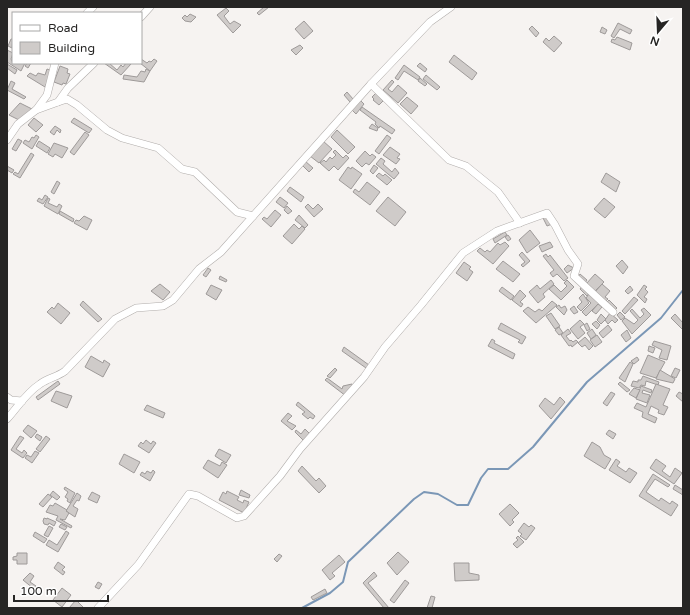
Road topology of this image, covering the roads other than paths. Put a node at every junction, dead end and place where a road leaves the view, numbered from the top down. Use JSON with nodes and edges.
{"nodes":[{"id":1,"x":150,"y":7,"type":"edge"},
{"id":2,"x":451,"y":7,"type":"edge"},
{"id":3,"x":142,"y":15,"type":"edge"},
{"id":4,"x":55,"y":64,"type":"edge"},
{"id":5,"x":93,"y":64,"type":"edge"},
{"id":6,"x":371,"y":84,"type":"junction"},
{"id":7,"x":58,"y":102,"type":"junction"},
{"id":8,"x":36,"y":110,"type":"junction"},
{"id":9,"x":7,"y":140,"type":"edge"},
{"id":10,"x":253,"y":216,"type":"junction"},
{"id":11,"x":520,"y":223,"type":"junction"},
{"id":12,"x":613,"y":312,"type":"dead end"},
{"id":13,"x":7,"y":397,"type":"edge"},
{"id":14,"x":22,"y":401,"type":"junction"},
{"id":15,"x":7,"y":419,"type":"edge"},
{"id":16,"x":98,"y":608,"type":"edge"}],
"edges":[{"from":1,"to":3,"type":"street"},
{"from":2,"to":6,"type":"street"},
{"from":4,"to":8,"type":"street"},
{"from":5,"to":7,"type":"street"},
{"from":6,"to":10,"type":"street"},
{"from":6,"to":11,"type":"street"},
{"from":7,"to":8,"type":"street"},
{"from":7,"to":10,"type":"street"},
{"from":8,"to":9,"type":"street"},
{"from":10,"to":14,"type":"street"},
{"from":11,"to":12,"type":"street"},
{"from":11,"to":16,"type":"street"},
{"from":13,"to":14,"type":"street"},
{"from":14,"to":15,"type":"street"}]}
